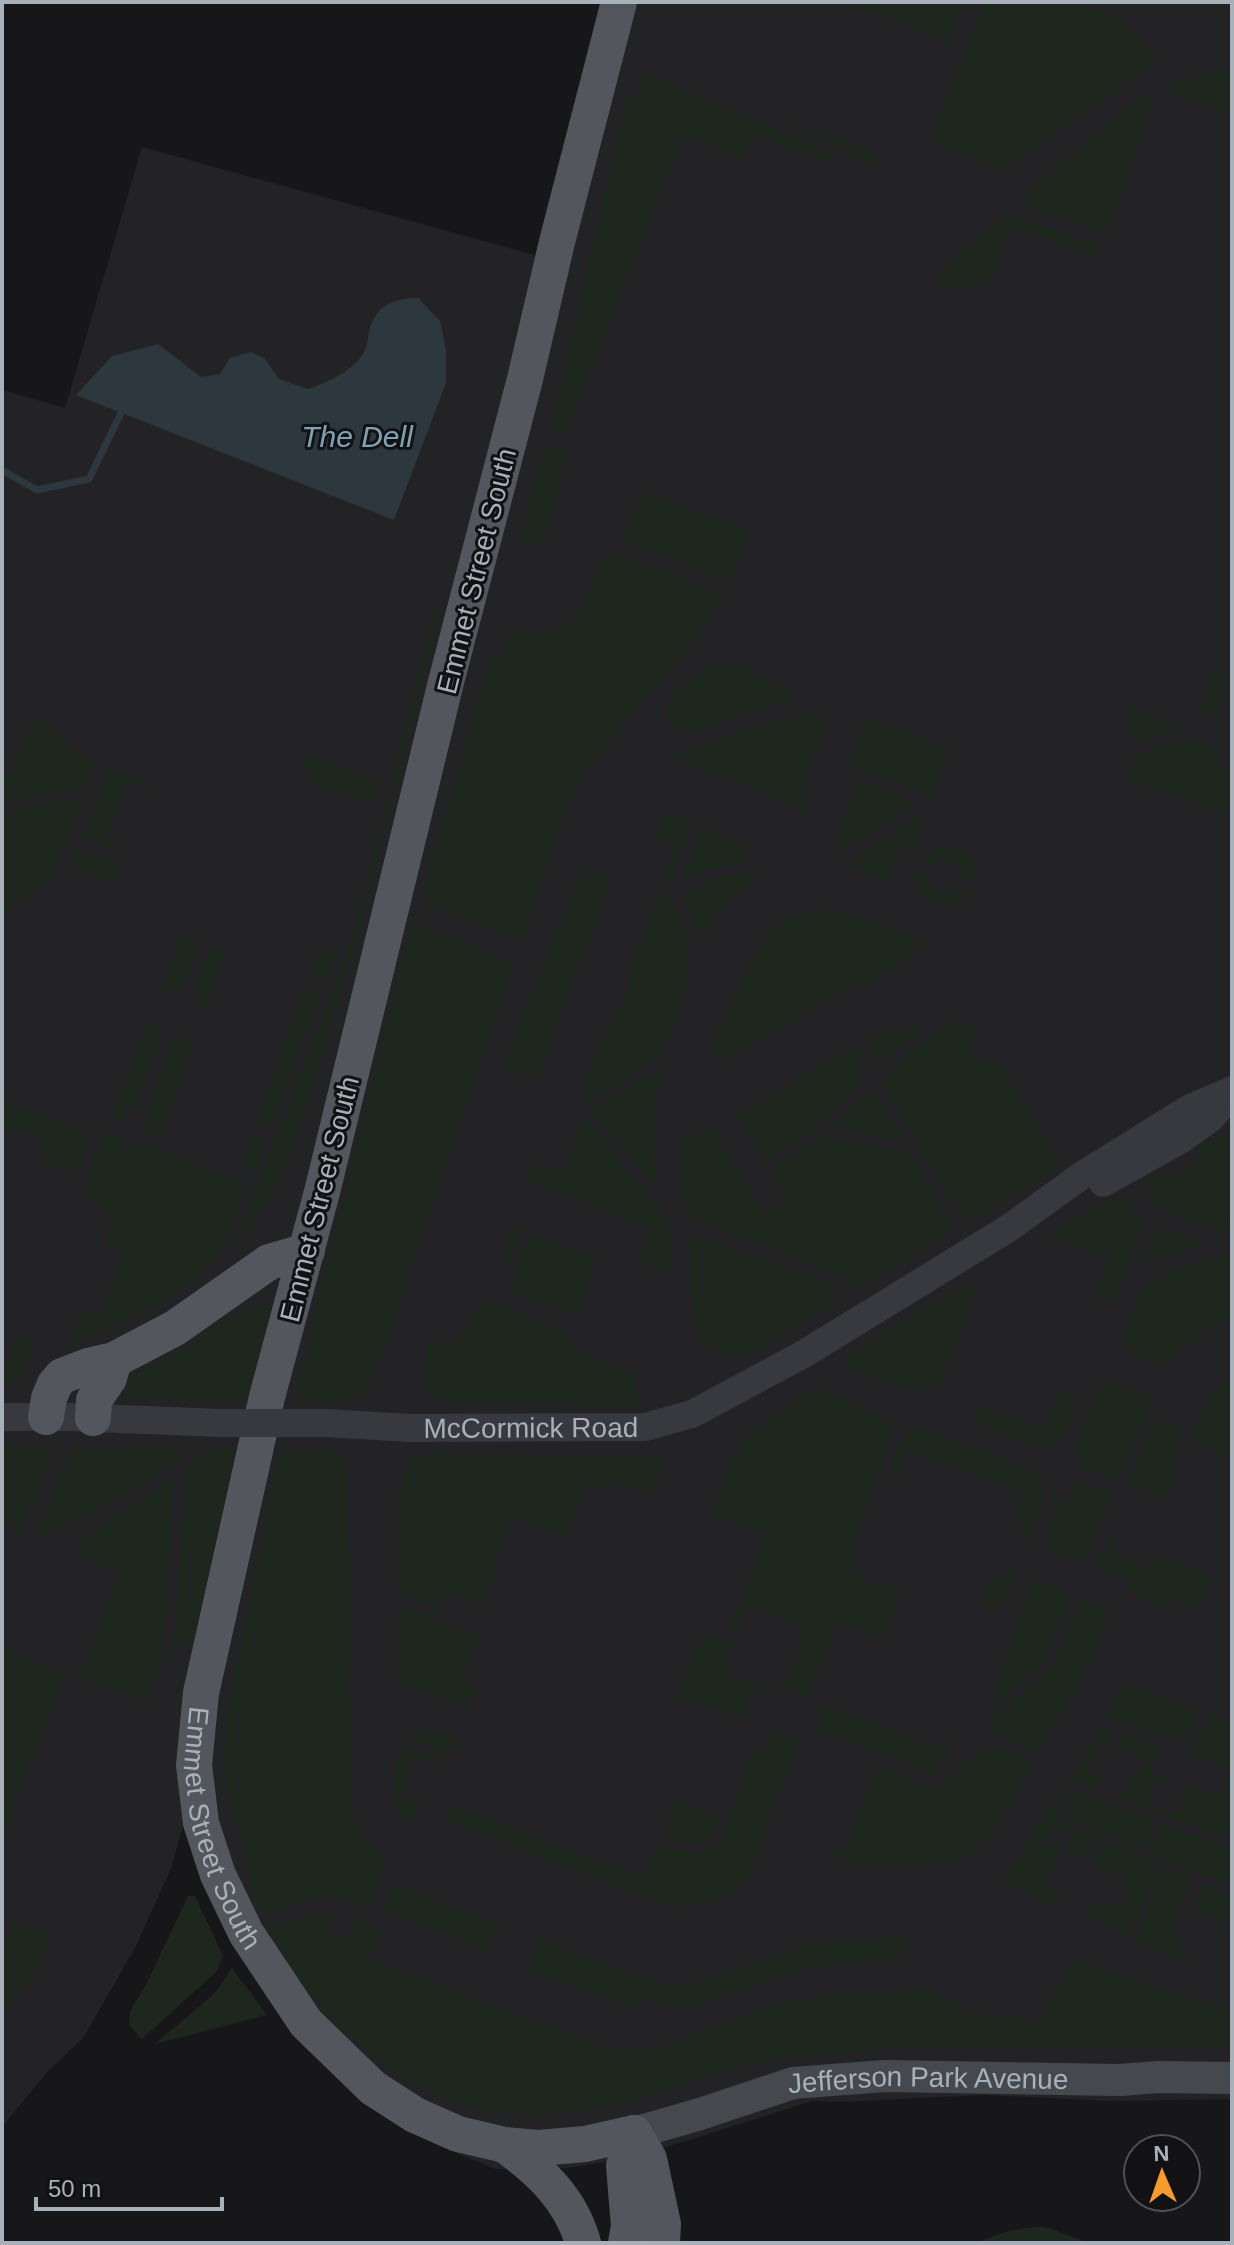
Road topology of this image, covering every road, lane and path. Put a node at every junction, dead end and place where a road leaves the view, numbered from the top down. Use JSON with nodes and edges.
{"nodes":[{"id":1,"x":619,"y":2,"type":"edge"},
{"id":2,"x":1232,"y":1092,"type":"edge"},
{"id":3,"x":307,"y":1251,"type":"junction"},
{"id":4,"x":114,"y":1360,"type":"junction"},
{"id":5,"x":2,"y":1417,"type":"edge"},
{"id":6,"x":46,"y":1417,"type":"junction"},
{"id":7,"x":93,"y":1418,"type":"junction"},
{"id":8,"x":1232,"y":2078,"type":"edge"},
{"id":9,"x":634,"y":2133,"type":"junction"},
{"id":10,"x":505,"y":2145,"type":"junction"},
{"id":11,"x":583,"y":2243,"type":"edge"},
{"id":12,"x":626,"y":2243,"type":"edge"},
{"id":13,"x":662,"y":2243,"type":"edge"}],
"edges":[{"from":1,"to":3,"type":"main road","name":"Emmet Street South"},
{"from":2,"to":7,"type":"street","name":"McCormick Road","bridge":true},
{"from":3,"to":4,"type":"main road"},
{"from":3,"to":10,"type":"main road","name":"Emmet Street South"},
{"from":4,"to":6,"type":"main road"},
{"from":4,"to":7,"type":"main road"},
{"from":5,"to":6,"type":"street","name":"McCormick Road"},
{"from":6,"to":7,"type":"street","name":"McCormick Road"},
{"from":8,"to":9,"type":"main road","name":"Jefferson Park Avenue"},
{"from":9,"to":10,"type":"main road","name":"Emmet Street South"},
{"from":9,"to":12,"type":"main road"},
{"from":9,"to":13,"type":"main road"},
{"from":10,"to":11,"type":"main road"}]}
